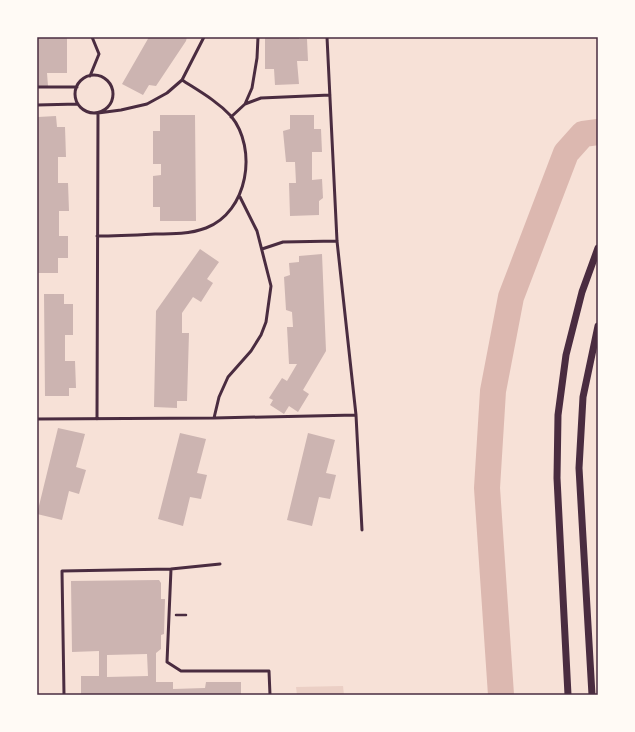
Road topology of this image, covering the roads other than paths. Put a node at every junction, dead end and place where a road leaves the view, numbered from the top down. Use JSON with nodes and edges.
{"nodes":[{"id":1,"x":92,"y":37,"type":"edge"},
{"id":2,"x":204,"y":37,"type":"edge"},
{"id":3,"x":258,"y":37,"type":"edge"},
{"id":4,"x":327,"y":37,"type":"edge"},
{"id":5,"x":90,"y":76,"type":"junction"},
{"id":6,"x":182,"y":80,"type":"junction"},
{"id":7,"x":37,"y":87,"type":"edge"},
{"id":8,"x":77,"y":87,"type":"junction"},
{"id":9,"x":330,"y":95,"type":"junction"},
{"id":10,"x":37,"y":104,"type":"edge"},
{"id":11,"x":78,"y":104,"type":"junction"},
{"id":12,"x":245,"y":104,"type":"junction"},
{"id":13,"x":98,"y":112,"type":"junction"},
{"id":14,"x":231,"y":117,"type":"junction"},
{"id":15,"x":240,"y":197,"type":"junction"},
{"id":16,"x":97,"y":236,"type":"junction"},
{"id":17,"x":337,"y":241,"type":"junction"},
{"id":18,"x":598,"y":248,"type":"edge"},
{"id":19,"x":262,"y":249,"type":"junction"},
{"id":20,"x":598,"y":326,"type":"edge"},
{"id":21,"x":356,"y":415,"type":"junction"},
{"id":22,"x":214,"y":418,"type":"junction"},
{"id":23,"x":37,"y":419,"type":"edge"},
{"id":24,"x":97,"y":419,"type":"junction"},
{"id":25,"x":362,"y":530,"type":"dead end"},
{"id":26,"x":220,"y":564,"type":"dead end"},
{"id":27,"x":171,"y":569,"type":"junction"},
{"id":28,"x":64,"y":695,"type":"edge"},
{"id":29,"x":270,"y":695,"type":"edge"},
{"id":30,"x":568,"y":695,"type":"edge"},
{"id":31,"x":592,"y":695,"type":"edge"}],
"edges":[{"from":1,"to":5,"type":"lane"},
{"from":2,"to":6,"type":"lane"},
{"from":3,"to":12,"type":"lane"},
{"from":4,"to":9,"type":"lane"},
{"from":5,"to":8,"type":"lane"},
{"from":5,"to":13,"type":"lane"},
{"from":6,"to":13,"type":"lane"},
{"from":6,"to":14,"type":"lane"},
{"from":7,"to":8,"type":"lane"},
{"from":8,"to":11,"type":"lane"},
{"from":9,"to":12,"type":"lane"},
{"from":9,"to":17,"type":"lane"},
{"from":10,"to":11,"type":"lane"},
{"from":11,"to":13,"type":"lane"},
{"from":12,"to":14,"type":"lane"},
{"from":13,"to":16,"type":"lane"},
{"from":14,"to":15,"type":"lane"},
{"from":15,"to":16,"type":"lane"},
{"from":15,"to":19,"type":"lane"},
{"from":16,"to":24,"type":"lane"},
{"from":17,"to":19,"type":"lane"},
{"from":17,"to":21,"type":"lane"},
{"from":18,"to":30,"type":"street"},
{"from":19,"to":22,"type":"lane"},
{"from":20,"to":31,"type":"street"},
{"from":21,"to":22,"type":"lane"},
{"from":21,"to":25,"type":"lane"},
{"from":22,"to":24,"type":"lane"},
{"from":23,"to":24,"type":"lane"},
{"from":26,"to":27,"type":"lane"},
{"from":27,"to":28,"type":"lane"},
{"from":27,"to":29,"type":"lane"}]}
